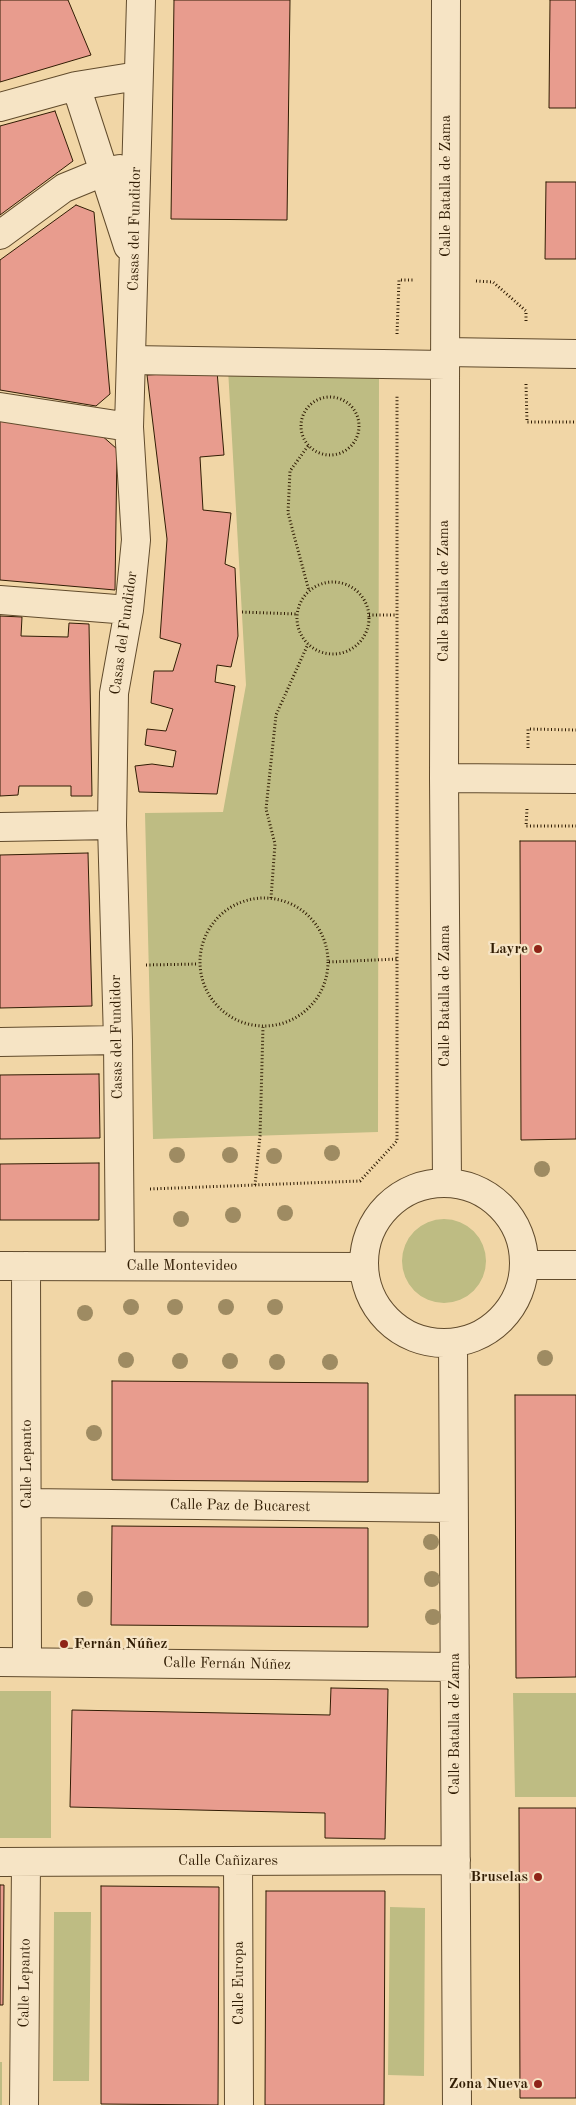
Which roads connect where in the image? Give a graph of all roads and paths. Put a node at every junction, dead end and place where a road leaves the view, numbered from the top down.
1 (141, 0) edge
2 (446, 0) edge
3 (138, 76) junction
4 (76, 86) junction
5 (0, 107) edge
6 (136, 167) junction
7 (104, 172) junction
8 (0, 235) edge
9 (134, 267) junction
10 (576, 354) edge
11 (445, 359) junction
12 (131, 360) junction
13 (396, 364) junction
14 (0, 407) edge
15 (129, 427) junction
16 (308, 446) junction
17 (309, 591) junction
18 (0, 600) edge
19 (129, 610) junction
20 (242, 612) dead end
21 (297, 614) junction
22 (369, 615) junction
23 (397, 615) junction
24 (308, 644) junction
25 (444, 778) junction
26 (576, 779) edge
27 (112, 824) junction
28 (0, 827) edge
29 (271, 898) junction
30 (397, 959) junction
31 (329, 962) junction
32 (198, 964) junction
33 (148, 965) dead end
34 (263, 1027) junction
35 (118, 1040) junction
36 (0, 1042) edge
37 (447, 1183) junction
38 (255, 1185) junction
39 (120, 1190) junction
40 (525, 1265) junction
41 (576, 1265) edge
42 (13, 1266) edge
43 (120, 1266) junction
44 (363, 1266) junction
45 (453, 1343) junction
46 (27, 1503) junction
47 (452, 1508) junction
48 (0, 1662) edge
49 (27, 1662) junction
50 (455, 1667) junction
51 (456, 1860) junction
52 (238, 1861) junction
53 (13, 1862) edge
54 (24, 2105) edge
55 (239, 2105) edge
56 (457, 2105) edge

1 - 3 street, Casas del Fundidor
2 - 11 street, Calle Batalla de Zama
3 - 4 street
3 - 6 street, Casas del Fundidor
4 - 5 street
4 - 7 street
6 - 7 street
6 - 9 street, Casas del Fundidor
7 - 8 street
7 - 9 street
9 - 12 street, Casas del Fundidor
10 - 11 street
11 - 13 street
11 - 25 street, Calle Batalla de Zama
12 - 13 street
12 - 15 street, Casas del Fundidor
13 - 23 path
14 - 15 street
15 - 19 street, Casas del Fundidor
16 - 16 path
16 - 17 path
17 - 21 path
17 - 22 path
18 - 19 street
19 - 27 street, Casas del Fundidor
20 - 21 path
21 - 24 path
22 - 23 path
22 - 24 path
23 - 30 path
24 - 29 path
25 - 26 street
25 - 37 street, Calle Batalla de Zama
27 - 28 street
27 - 35 street, Casas del Fundidor
29 - 31 path
29 - 32 path
30 - 31 path
30 - 38 path
31 - 34 path
32 - 33 path
32 - 34 path
34 - 38 path
35 - 36 street
35 - 39 street, Casas del Fundidor
37 - 40 street
37 - 44 street
38 - 39 path
39 - 43 street, Casas del Fundidor
40 - 41 street
40 - 45 street
42 - 43 street, Calle Montevideo
42 - 46 street, Calle Lepanto
43 - 44 street, Calle Montevideo
44 - 45 street
45 - 47 street, Calle Batalla de Zama
46 - 47 street, Calle Paz de Bucarest
46 - 49 street, Calle Lepanto
47 - 50 street, Calle Batalla de Zama
48 - 49 street, Calle Fernán Núñez
49 - 50 street, Calle Fernán Núñez
50 - 51 street, Calle Batalla de Zama
51 - 52 street, Calle Cañizares
51 - 56 street, Calle Batalla de Zama
52 - 53 street, Calle Cañizares
52 - 55 street, Calle Europa
53 - 54 street, Calle Lepanto

